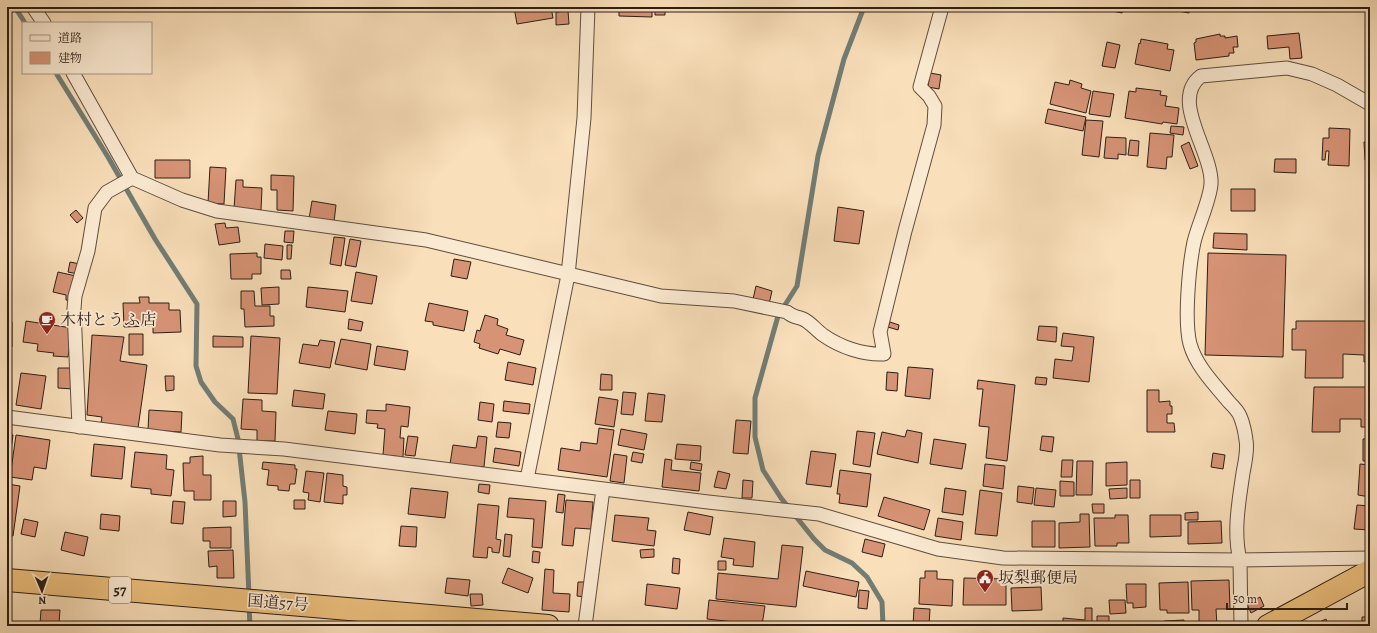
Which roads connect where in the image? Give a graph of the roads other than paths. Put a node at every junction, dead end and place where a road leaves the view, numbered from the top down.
1 (33, 7) edge
2 (588, 7) edge
3 (942, 7) edge
4 (43, 22) edge
5 (74, 74) edge
6 (1370, 104) edge
7 (130, 179) junction
8 (568, 275) junction
9 (7, 417) edge
10 (79, 427) junction
11 (527, 479) junction
12 (603, 489) junction
13 (1370, 558) edge
14 (1240, 560) junction
15 (1370, 571) edge
16 (7, 580) edge
17 (548, 626) edge
18 (585, 626) edge
19 (1241, 626) edge
20 (1268, 626) edge

1 - 4 street
2 - 8 street
3 - 8 street
5 - 7 street
6 - 14 street
7 - 8 street
7 - 10 street
8 - 11 street
9 - 10 street
10 - 11 street
11 - 12 street
12 - 14 street
12 - 18 street
13 - 14 street
14 - 19 street
15 - 20 highway
16 - 17 highway, 国道57号 / 57

